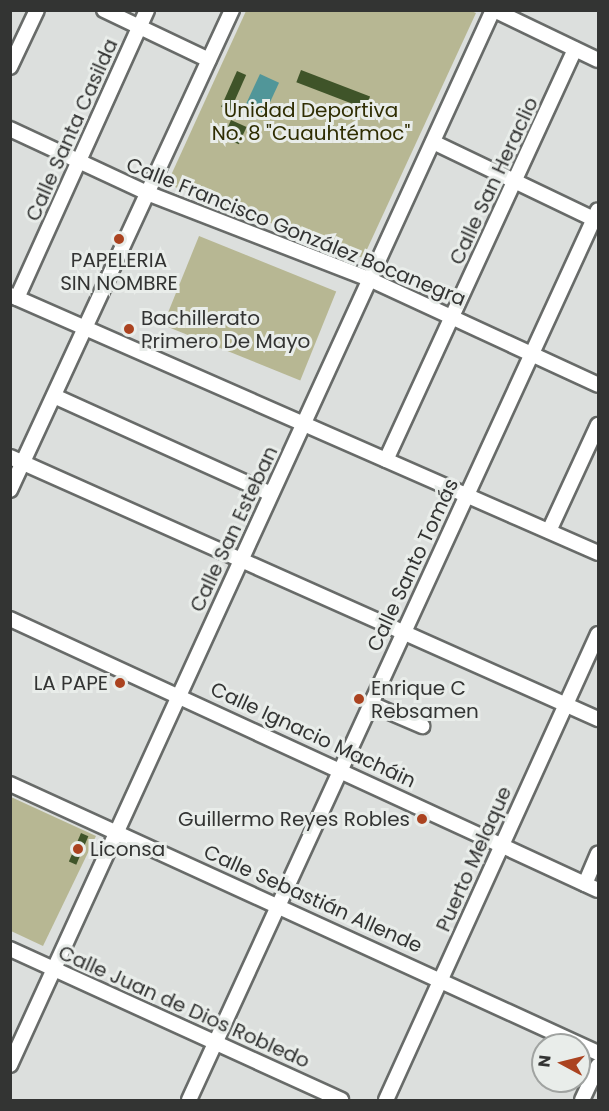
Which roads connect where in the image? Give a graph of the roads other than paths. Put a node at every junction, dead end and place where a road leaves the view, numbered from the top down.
1 (37, 10) edge
2 (104, 10) edge
3 (147, 10) edge
4 (232, 10) edge
5 (494, 10) edge
6 (139, 27) junction
7 (575, 49) junction
8 (209, 60) junction
9 (598, 60) edge
10 (10, 67) edge
11 (10, 129) edge
12 (433, 142) junction
13 (78, 162) junction
14 (516, 182) junction
15 (147, 194) junction
16 (597, 217) edge
17 (369, 279) junction
18 (14, 297) edge
19 (452, 317) junction
20 (85, 329) junction
21 (532, 354) junction
22 (598, 385) edge
23 (54, 396) junction
24 (303, 424) junction
25 (598, 425) edge
26 (17, 460) edge
27 (386, 460) junction
28 (10, 490) edge
29 (271, 494) junction
30 (467, 495) junction
31 (549, 531) junction
32 (598, 553) edge
33 (241, 560) junction
34 (10, 619) edge
35 (404, 633) junction
36 (598, 634) edge
37 (179, 694) junction
38 (566, 703) junction
39 (371, 704) junction
40 (598, 718) edge
41 (422, 726) dead end
42 (341, 768) junction
43 (10, 784) edge
44 (116, 834) junction
45 (501, 845) junction
46 (598, 854) edge
47 (585, 884) junction
48 (598, 890) edge
49 (279, 903) junction
50 (10, 949) edge
51 (53, 970) junction
52 (442, 978) junction
53 (215, 1042) junction
54 (598, 1053) edge
55 (10, 1065) edge
56 (598, 1065) edge
57 (189, 1101) edge
58 (341, 1101) edge
59 (386, 1101) edge
60 (582, 1101) edge

1 - 10 street
2 - 6 street
3 - 6 street, Calle Santa Casilda
4 - 8 street
5 - 7 street
5 - 12 street, Calle San Esteban
6 - 8 street
6 - 13 street, Calle Santa Casilda
7 - 9 street
7 - 14 street, Calle San Heraclio
8 - 15 street
11 - 13 street, Calle Francisco González Bocanegra
12 - 14 street
12 - 17 street, Calle San Esteban
13 - 15 street, Calle Francisco González Bocanegra
13 - 18 street, Calle Santa Casilda
14 - 16 street
14 - 19 street, Calle San Heraclio
15 - 17 street, Calle Francisco González Bocanegra
15 - 20 street
16 - 21 street, Calle Santo Tomás
17 - 19 street, Calle Francisco González Bocanegra
17 - 24 street, Calle San Esteban
18 - 20 street
19 - 21 street, Calle Francisco González Bocanegra
19 - 27 street, Calle San Heraclio
20 - 23 street
20 - 24 street
21 - 22 street, Calle Francisco González Bocanegra
21 - 30 street, Calle Santo Tomás
23 - 26 street
23 - 29 street
24 - 27 street
24 - 29 street, Calle San Esteban
25 - 31 street
26 - 28 street
26 - 33 street
27 - 30 street
29 - 33 street, Calle San Esteban
30 - 31 street
30 - 35 street, Calle Santo Tomás
31 - 32 street
33 - 35 street
33 - 37 street, Calle San Esteban
34 - 37 street, Calle Ignacio Macháin
35 - 38 street
35 - 39 street, Calle Santo Tomás
36 - 38 street, Puerto Melaque
37 - 42 street, Calle Ignacio Macháin
37 - 44 street, Calle San Esteban
38 - 40 street
38 - 45 street, Puerto Melaque
39 - 41 street
39 - 42 street, Calle Santo Tomás
42 - 45 street, Calle Ignacio Macháin
42 - 49 street, Calle Santo Tomás
43 - 44 street, Calle Sebastián Allende
44 - 49 street, Calle Sebastián Allende
44 - 51 street, Calle San Esteban
45 - 47 street, Calle Ignacio Macháin
45 - 52 street, Puerto Melaque
46 - 47 street
47 - 48 street, Calle Ignacio Macháin
49 - 52 street, Calle Sebastián Allende
49 - 53 street, Calle Santo Tomás
50 - 51 street, Calle Juan de Dios Robledo
51 - 53 street, Calle Juan de Dios Robledo
51 - 55 street, Calle San Esteban
52 - 54 street, Calle Sebastián Allende
52 - 59 street, Puerto Melaque
53 - 57 street, Calle Santo Tomás
53 - 58 street, Calle Juan de Dios Robledo
56 - 60 street

